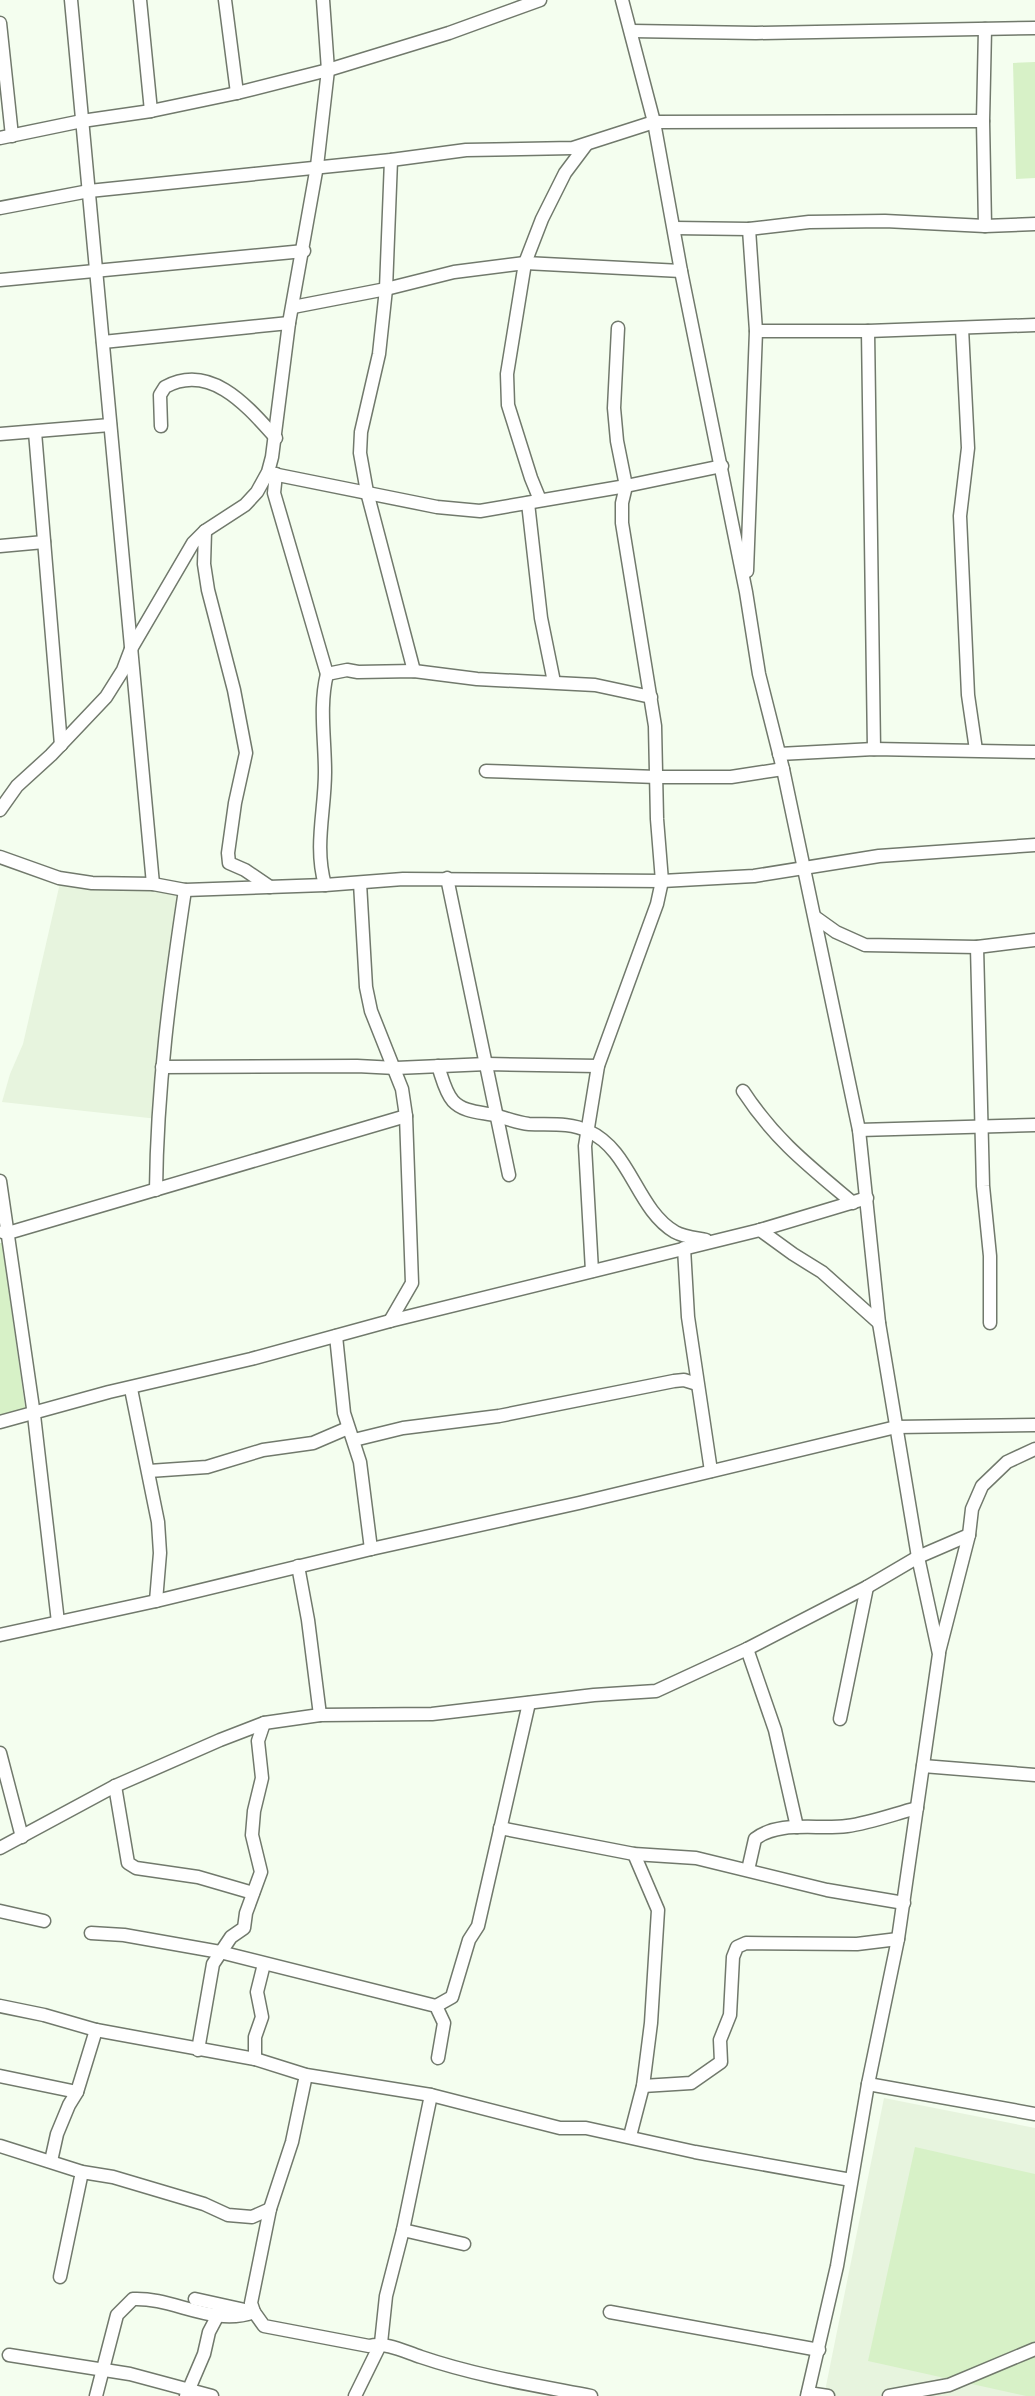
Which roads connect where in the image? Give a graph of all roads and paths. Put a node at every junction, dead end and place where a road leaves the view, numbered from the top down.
1 (71, 0) edge
2 (140, 0) edge
3 (225, 0) edge
4 (323, 0) edge
5 (540, 0) edge
6 (622, 0) edge
7 (0, 23) edge
8 (1035, 28) edge
9 (985, 29) junction
10 (632, 32) junction
11 (328, 70) junction
12 (237, 93) junction
13 (151, 111) junction
14 (82, 121) junction
15 (983, 121) junction
16 (654, 122) junction
17 (6, 137) edge
18 (586, 145) junction
19 (391, 160) junction
20 (317, 166) junction
21 (89, 191) junction
22 (0, 208) edge
23 (1035, 225) edge
24 (985, 226) junction
25 (674, 229) junction
26 (749, 229) junction
27 (303, 251) junction
28 (525, 263) junction
29 (96, 271) junction
30 (681, 271) junction
31 (0, 280) edge
32 (386, 289) junction
33 (293, 307) junction
34 (289, 323) junction
35 (1035, 325) edge
36 (618, 328) dead end
37 (962, 328) junction
38 (756, 331) junction
39 (868, 331) junction
40 (103, 342) junction
41 (110, 425) junction
42 (161, 426) dead end
43 (35, 432) junction
44 (0, 435) edge
45 (275, 438) junction
46 (722, 466) junction
47 (272, 473) junction
48 (626, 486) junction
49 (367, 492) junction
50 (534, 501) junction
51 (205, 531) junction
52 (44, 542) junction
53 (0, 546) edge
54 (746, 593) junction
55 (131, 649) junction
56 (414, 671) junction
57 (327, 674) junction
58 (554, 682) junction
59 (651, 697) junction
60 (61, 745) junction
61 (874, 750) junction
62 (976, 750) junction
63 (1035, 752) edge
64 (779, 754) junction
65 (783, 769) junction
66 (486, 771) dead end
67 (657, 777) junction
68 (0, 810) edge
69 (1035, 845) edge
70 (0, 858) edge
71 (805, 869) junction
72 (447, 878) junction
73 (662, 881) junction
74 (360, 883) junction
75 (153, 884) junction
76 (325, 885) junction
77 (270, 887) junction
78 (185, 890) junction
79 (815, 917) junction
80 (1035, 940) edge
81 (976, 947) junction
82 (487, 1064) junction
83 (438, 1066) junction
84 (598, 1066) junction
85 (162, 1067) junction
86 (396, 1068) junction
87 (743, 1091) dead end
88 (406, 1116) junction
89 (499, 1116) junction
90 (981, 1125) junction
91 (1035, 1125) edge
92 (586, 1130) junction
93 (859, 1130) junction
94 (509, 1175) dead end
95 (0, 1181) edge
96 (156, 1189) junction
97 (867, 1198) junction
98 (853, 1203) junction
99 (760, 1230) junction
100 (4, 1232) edge
101 (712, 1242) junction
102 (684, 1248) junction
103 (593, 1271) junction
104 (390, 1321) junction
105 (879, 1322) junction
106 (990, 1323) dead end
107 (336, 1336) junction
108 (697, 1384) junction
109 (131, 1389) junction
110 (34, 1415) junction
111 (0, 1422) edge
112 (1035, 1425) edge
113 (896, 1427) junction
114 (351, 1434) junction
115 (1035, 1449) edge
116 (149, 1471) junction
117 (710, 1471) junction
118 (969, 1535) junction
119 (371, 1549) junction
120 (918, 1558) junction
121 (298, 1566) junction
122 (867, 1587) junction
123 (156, 1601) junction
124 (58, 1622) junction
125 (0, 1635) edge
126 (747, 1649) junction
127 (939, 1654) junction
128 (529, 1703) junction
129 (320, 1715) junction
130 (840, 1719) dead end
131 (264, 1723) junction
132 (0, 1753) edge
133 (923, 1766) junction
134 (1035, 1775) edge
135 (115, 1787) junction
136 (917, 1808) junction
137 (797, 1827) junction
138 (500, 1828) junction
139 (22, 1836) junction
140 (0, 1848) edge
141 (634, 1854) junction
142 (748, 1870) junction
143 (253, 1893) junction
144 (904, 1903) junction
145 (0, 1911) edge
146 (44, 1921) dead end
147 (91, 1933) dead end
148 (898, 1939) junction
149 (220, 1952) junction
150 (264, 1964) junction
151 (0, 2006) edge
152 (436, 2006) junction
153 (96, 2030) junction
154 (198, 2050) junction
155 (438, 2058) dead end
156 (255, 2059) junction
157 (306, 2075) junction
158 (0, 2076) edge
159 (868, 2084) junction
160 (643, 2086) junction
161 (77, 2092) junction
162 (431, 2095) junction
163 (1035, 2114) edge
164 (630, 2136) junction
165 (0, 2146) edge
166 (51, 2161) junction
167 (82, 2172) junction
168 (851, 2180) junction
169 (270, 2209) junction
170 (403, 2230) junction
171 (464, 2244) dead end
172 (60, 2277) dead end
173 (195, 2299) dead end
174 (254, 2312) junction
175 (610, 2312) dead end
176 (218, 2315) junction
177 (381, 2343) junction
178 (1035, 2349) edge
179 (819, 2350) junction
180 (9, 2355) dead end
181 (104, 2370) junction
182 (187, 2393) edge
183 (808, 2394) edge
184 (96, 2396) edge
185 (212, 2396) edge
186 (355, 2396) edge
187 (591, 2396) edge
188 (828, 2396) edge
189 (889, 2396) edge

1 - 14 street
2 - 13 street
3 - 12 street
4 - 11 street
5 - 11 street
6 - 10 street
7 - 17 street
8 - 9 street
9 - 10 street
9 - 15 street
10 - 16 street
11 - 12 street
11 - 20 street
12 - 13 street
13 - 14 street
14 - 17 street
14 - 21 street
15 - 16 street
15 - 24 street
16 - 18 street
16 - 25 street
18 - 19 street
18 - 28 street
19 - 20 street
19 - 32 street
20 - 21 street
20 - 27 street
21 - 22 street
21 - 29 street
23 - 24 street
24 - 26 street
25 - 26 street
25 - 30 street
26 - 38 street
27 - 29 street
27 - 33 street
28 - 30 street
28 - 32 street
28 - 50 street
29 - 31 street
29 - 40 street
30 - 46 street
32 - 33 street
32 - 49 street
33 - 34 street
34 - 40 street
34 - 45 street
35 - 37 street
36 - 48 street
37 - 39 street
37 - 62 street
38 - 39 street
38 - 54 street
39 - 61 street
40 - 41 street
41 - 43 street
41 - 55 street
42 - 45 street
43 - 44 street
43 - 52 street
45 - 47 street
46 - 48 street
46 - 54 street
47 - 49 street
47 - 51 street
47 - 57 street
48 - 50 street
48 - 59 street
49 - 50 street
49 - 56 street
50 - 58 street
51 - 55 street
51 - 77 street
52 - 53 street
52 - 60 street
54 - 64 street
55 - 60 street
55 - 75 street
56 - 57 street
56 - 58 street
57 - 76 street
58 - 59 street
59 - 67 street
60 - 68 street
61 - 62 street
61 - 64 street
62 - 63 street
64 - 65 street
65 - 67 street
65 - 71 street
66 - 67 street
67 - 73 street
69 - 71 street
70 - 75 street
71 - 73 street
71 - 79 street
72 - 73 street
72 - 74 street
72 - 82 street
73 - 84 street
74 - 76 street
74 - 86 street
75 - 78 street
76 - 77 street
77 - 78 street
78 - 85 street
79 - 81 street
79 - 93 street
80 - 81 street
81 - 90 street
82 - 83 street
82 - 84 street
82 - 89 street
83 - 86 street
83 - 89 street
84 - 92 street
85 - 86 street
85 - 96 street
86 - 88 street
87 - 98 street
88 - 96 street
88 - 104 street
89 - 92 street
89 - 94 street
90 - 91 street
90 - 93 street
90 - 106 street
92 - 101 street
92 - 103 street
93 - 97 street
95 - 100 street
96 - 100 street
97 - 98 street
97 - 105 street
98 - 99 street
99 - 101 street
99 - 105 street
100 - 110 street
101 - 102 street
102 - 103 street
102 - 108 street
103 - 104 street
104 - 107 street
105 - 113 street
107 - 109 street
107 - 114 street
108 - 114 street
108 - 117 street
109 - 110 street
109 - 116 street
110 - 111 street
110 - 124 street
112 - 113 street
113 - 117 street
113 - 120 street
114 - 116 street
114 - 119 street
115 - 118 street
116 - 123 street
117 - 119 street
118 - 120 street
118 - 127 street
119 - 121 street
120 - 122 street
120 - 127 street
121 - 123 street
121 - 129 street
122 - 126 street
122 - 130 street
123 - 124 street
124 - 125 street
126 - 128 street
126 - 137 street
127 - 133 street
128 - 129 street
128 - 138 street
129 - 131 street
131 - 135 street
131 - 143 street
132 - 139 street
133 - 134 street
133 - 136 street
135 - 139 street
135 - 143 street
136 - 137 street
136 - 144 street
137 - 142 street
138 - 141 street
138 - 152 street
139 - 140 street
141 - 142 street
141 - 160 street
142 - 144 street
143 - 149 street
144 - 148 street
145 - 146 street
147 - 149 street
148 - 159 street
148 - 160 street
149 - 150 street
149 - 154 street
150 - 152 street
150 - 156 street
151 - 153 street
152 - 155 street
153 - 154 street
153 - 161 street
154 - 156 street
156 - 157 street
157 - 162 street
157 - 169 street
158 - 161 street
159 - 163 street
159 - 168 street
160 - 164 street
161 - 166 street
162 - 164 street
162 - 170 street
164 - 168 street
165 - 166 street
166 - 167 street
167 - 169 street
167 - 172 street
168 - 179 street
169 - 174 street
170 - 171 street
170 - 177 street
173 - 174 street
174 - 176 street
174 - 177 street
175 - 179 street
176 - 181 street
176 - 182 street
177 - 186 street
177 - 187 street
178 - 189 street
179 - 183 street
180 - 181 street
181 - 182 street
181 - 184 street
182 - 185 street
183 - 188 street

